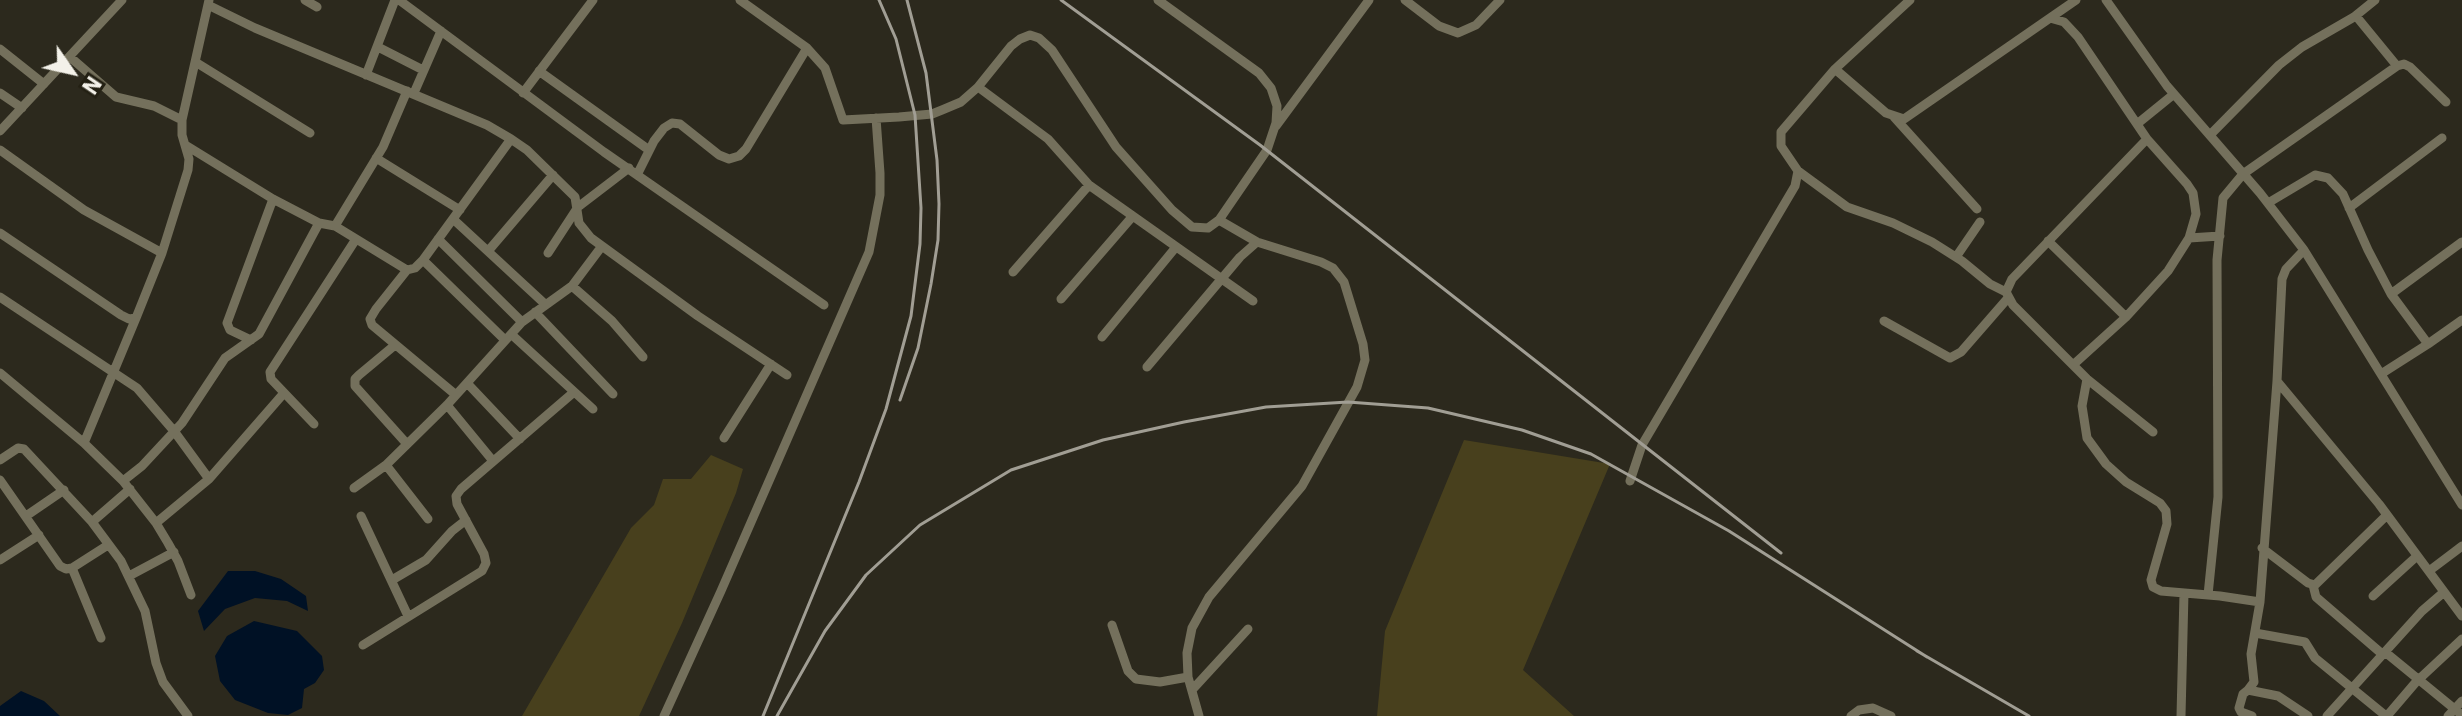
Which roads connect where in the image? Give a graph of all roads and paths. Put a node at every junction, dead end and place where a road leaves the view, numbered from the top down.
1 (121, 0) edge
2 (305, 0) edge
3 (400, 0) edge
4 (593, 0) edge
5 (740, 0) edge
6 (1158, 0) edge
7 (1369, 0) edge
8 (1405, 0) edge
9 (1500, 0) edge
10 (1910, 0) edge
11 (2076, 0) edge
12 (2106, 0) edge
13 (2375, 0) edge
14 (209, 2) edge
15 (317, 7) dead end
16 (2356, 16) junction
17 (2050, 18) junction
18 (441, 31) junction
19 (378, 47) junction
20 (807, 48) junction
21 (0, 49) edge
22 (70, 57) junction
23 (197, 63) junction
24 (2397, 66) junction
25 (1835, 69) junction
26 (423, 70) junction
27 (539, 71) junction
28 (366, 75) junction
29 (44, 84) junction
30 (978, 87) junction
31 (411, 92) junction
32 (0, 93) edge
33 (523, 93) junction
34 (2174, 94) junction
35 (2446, 102) dead end
36 (22, 108) junction
37 (1894, 117) junction
38 (876, 118) junction
39 (182, 120) junction
40 (2137, 124) junction
41 (1275, 126) junction
42 (0, 131) edge
43 (310, 133) dead end
44 (2210, 135) junction
45 (2442, 138) dead end
46 (511, 139) junction
47 (2147, 139) junction
48 (187, 146) junction
49 (0, 150) edge
50 (649, 150) junction
51 (376, 158) junction
52 (634, 170) junction
53 (1798, 171) junction
54 (2243, 174) junction
55 (553, 175) junction
56 (1089, 185) junction
57 (273, 199) junction
58 (2268, 203) junction
59 (578, 207) junction
60 (2349, 208) junction
61 (1977, 209) dead end
62 (460, 210) junction
63 (1132, 217) junction
64 (453, 219) junction
65 (1219, 220) junction
66 (1980, 222) dead end
67 (319, 223) junction
68 (335, 226) junction
69 (0, 233) edge
70 (2220, 236) junction
71 (2189, 238) junction
72 (356, 239) junction
73 (438, 239) junction
74 (2048, 241) junction
75 (1257, 242) junction
76 (2462, 242) edge
77 (602, 246) junction
78 (1176, 247) junction
79 (489, 250) junction
80 (2304, 250) junction
81 (162, 253) junction
82 (548, 253) dead end
83 (1956, 257) junction
84 (423, 260) junction
85 (407, 270) junction
86 (1013, 272) dead end
87 (1223, 280) junction
88 (572, 286) junction
89 (2391, 294) junction
90 (2007, 295) junction
91 (0, 297) edge
92 (1061, 299) dead end
93 (1253, 301) dead end
94 (546, 305) junction
95 (824, 305) dead end
96 (535, 312) junction
97 (2126, 317) junction
98 (136, 318) junction
99 (2462, 320) edge
100 (1884, 321) dead end
101 (522, 322) junction
102 (508, 337) junction
103 (1102, 337) dead end
104 (251, 340) junction
105 (2428, 344) junction
106 (395, 345) junction
107 (643, 357) dead end
108 (771, 364) junction
109 (2073, 365) junction
110 (1147, 367) dead end
111 (114, 372) junction
112 (0, 373) edge
113 (2381, 374) junction
114 (787, 375) dead end
115 (2087, 379) junction
116 (2277, 381) junction
117 (467, 383) junction
118 (574, 392) junction
119 (284, 393) junction
120 (613, 394) dead end
121 (456, 395) junction
122 (447, 405) junction
123 (593, 409) dead end
124 (314, 424) dead end
125 (174, 431) junction
126 (2153, 432) dead end
127 (724, 438) dead end
128 (520, 439) junction
129 (84, 443) junction
130 (407, 444) junction
131 (0, 460) edge
132 (493, 461) junction
133 (386, 465) junction
134 (209, 479) junction
135 (0, 480) edge
136 (1630, 481) dead end
137 (127, 485) junction
138 (354, 488) dead end
139 (64, 490) junction
140 (2462, 505) edge
141 (2387, 515) junction
142 (26, 516) junction
143 (361, 516) dead end
144 (428, 519) dead end
145 (466, 520) junction
146 (92, 522) junction
147 (156, 523) junction
148 (39, 535) junction
149 (108, 545) junction
150 (2462, 546) edge
151 (2262, 548) junction
152 (174, 552) junction
153 (2417, 556) junction
154 (0, 560) edge
155 (72, 568) junction
156 (2429, 571) junction
157 (129, 576) junction
158 (392, 580) junction
159 (2313, 585) junction
160 (2444, 592) junction
161 (2184, 593) junction
162 (191, 595) dead end
163 (2208, 595) junction
164 (2373, 596) dead end
165 (2260, 602) junction
166 (408, 616) junction
167 (2462, 616) edge
168 (1112, 625) dead end
169 (1248, 629) dead end
170 (2255, 633) junction
171 (101, 638) dead end
172 (2462, 639) edge
173 (363, 645) dead end
174 (2385, 652) junction
175 (1188, 677) junction
176 (2419, 680) junction
177 (2352, 688) junction
178 (1192, 690) junction
179 (2248, 690) junction
180 (2457, 710) edge
181 (188, 716) edge
182 (664, 716) edge
183 (1199, 716) edge
184 (1851, 716) edge
185 (1891, 716) edge
186 (2181, 716) edge
187 (2252, 716) edge
188 (2308, 716) edge
189 (2327, 716) edge
190 (2386, 716) edge

1 - 22 street
2 - 15 street
3 - 18 street
3 - 19 street
4 - 27 street
5 - 20 street
6 - 41 street
7 - 41 street
8 - 9 street
10 - 25 street
11 - 17 street
12 - 34 street
13 - 16 street
14 - 23 street
14 - 28 street
16 - 24 street
16 - 44 street
17 - 37 street
17 - 40 street
18 - 26 street
18 - 33 street
19 - 26 street
19 - 28 street
20 - 38 street
20 - 50 street
21 - 29 street
22 - 29 street
22 - 39 street
23 - 39 street
23 - 43 street
24 - 35 street
24 - 54 street
25 - 37 street
25 - 53 street
26 - 31 street
27 - 33 street
27 - 50 street
28 - 31 street
29 - 36 street
30 - 38 street
30 - 56 street
30 - 65 street
31 - 46 street
31 - 51 street
32 - 36 street
33 - 52 street
34 - 40 street
34 - 44 street
36 - 42 street
37 - 61 street
38 - 182 street
39 - 48 street
40 - 47 street
41 - 65 street
44 - 54 street
45 - 60 street
46 - 55 street
46 - 62 street
47 - 71 street
47 - 74 street
48 - 57 street
48 - 81 street
49 - 81 street
50 - 52 street
51 - 62 street
51 - 68 street
52 - 59 street
52 - 95 street
53 - 83 street
53 - 136 street
54 - 58 street
54 - 70 street
55 - 59 street
55 - 79 street
56 - 63 street
56 - 86 street
57 - 67 street
57 - 104 street
58 - 60 street
58 - 80 street
59 - 77 street
59 - 82 street
60 - 89 street
62 - 64 street
63 - 78 street
63 - 92 street
64 - 73 street
64 - 79 street
65 - 75 street
66 - 83 street
67 - 68 street
67 - 104 street
68 - 72 street
69 - 98 street
70 - 71 street
70 - 163 street
71 - 97 street
72 - 85 street
72 - 119 street
73 - 84 street
73 - 101 street
74 - 90 street
74 - 97 street
75 - 87 street
75 - 175 street
76 - 89 street
77 - 88 street
77 - 108 street
78 - 87 street
78 - 103 street
79 - 94 street
80 - 113 street
80 - 116 street
81 - 98 street
83 - 90 street
84 - 85 street
84 - 102 street
85 - 106 street
87 - 93 street
87 - 110 street
88 - 94 street
88 - 107 street
89 - 105 street
90 - 100 street
90 - 109 street
91 - 111 street
94 - 96 street
96 - 101 street
96 - 120 street
97 - 109 street
98 - 111 street
99 - 105 street
101 - 102 street
102 - 117 street
102 - 118 street
104 - 125 street
105 - 113 street
106 - 121 street
106 - 130 street
108 - 114 street
108 - 127 street
109 - 115 street
111 - 125 street
111 - 129 street
112 - 129 street
113 - 140 street
115 - 126 street
115 - 161 street
116 - 141 street
116 - 151 street
117 - 121 street
117 - 128 street
118 - 123 street
118 - 128 street
119 - 124 street
119 - 134 street
121 - 122 street
122 - 130 street
122 - 132 street
125 - 134 street
125 - 137 street
128 - 132 street
129 - 137 street
130 - 133 street
131 - 139 street
132 - 145 street
133 - 138 street
133 - 144 street
134 - 147 street
135 - 142 street
137 - 146 street
137 - 147 street
139 - 142 street
139 - 146 street
141 - 153 street
141 - 159 street
142 - 148 street
143 - 158 street
145 - 158 street
145 - 166 street
146 - 149 street
147 - 152 street
148 - 154 street
148 - 155 street
149 - 155 street
149 - 157 street
150 - 156 street
151 - 159 street
151 - 165 street
152 - 157 street
152 - 162 street
153 - 156 street
153 - 164 street
155 - 171 street
156 - 160 street
157 - 181 street
158 - 166 street
159 - 174 street
160 - 167 street
160 - 174 street
161 - 163 street
161 - 186 street
163 - 165 street
165 - 170 street
166 - 173 street
168 - 175 street
169 - 178 street
170 - 177 street
170 - 179 street
172 - 176 street
174 - 176 street
174 - 177 street
175 - 178 street
176 - 180 street
176 - 190 street
177 - 189 street
177 - 190 street
178 - 183 street
179 - 187 street
179 - 188 street
184 - 185 street

